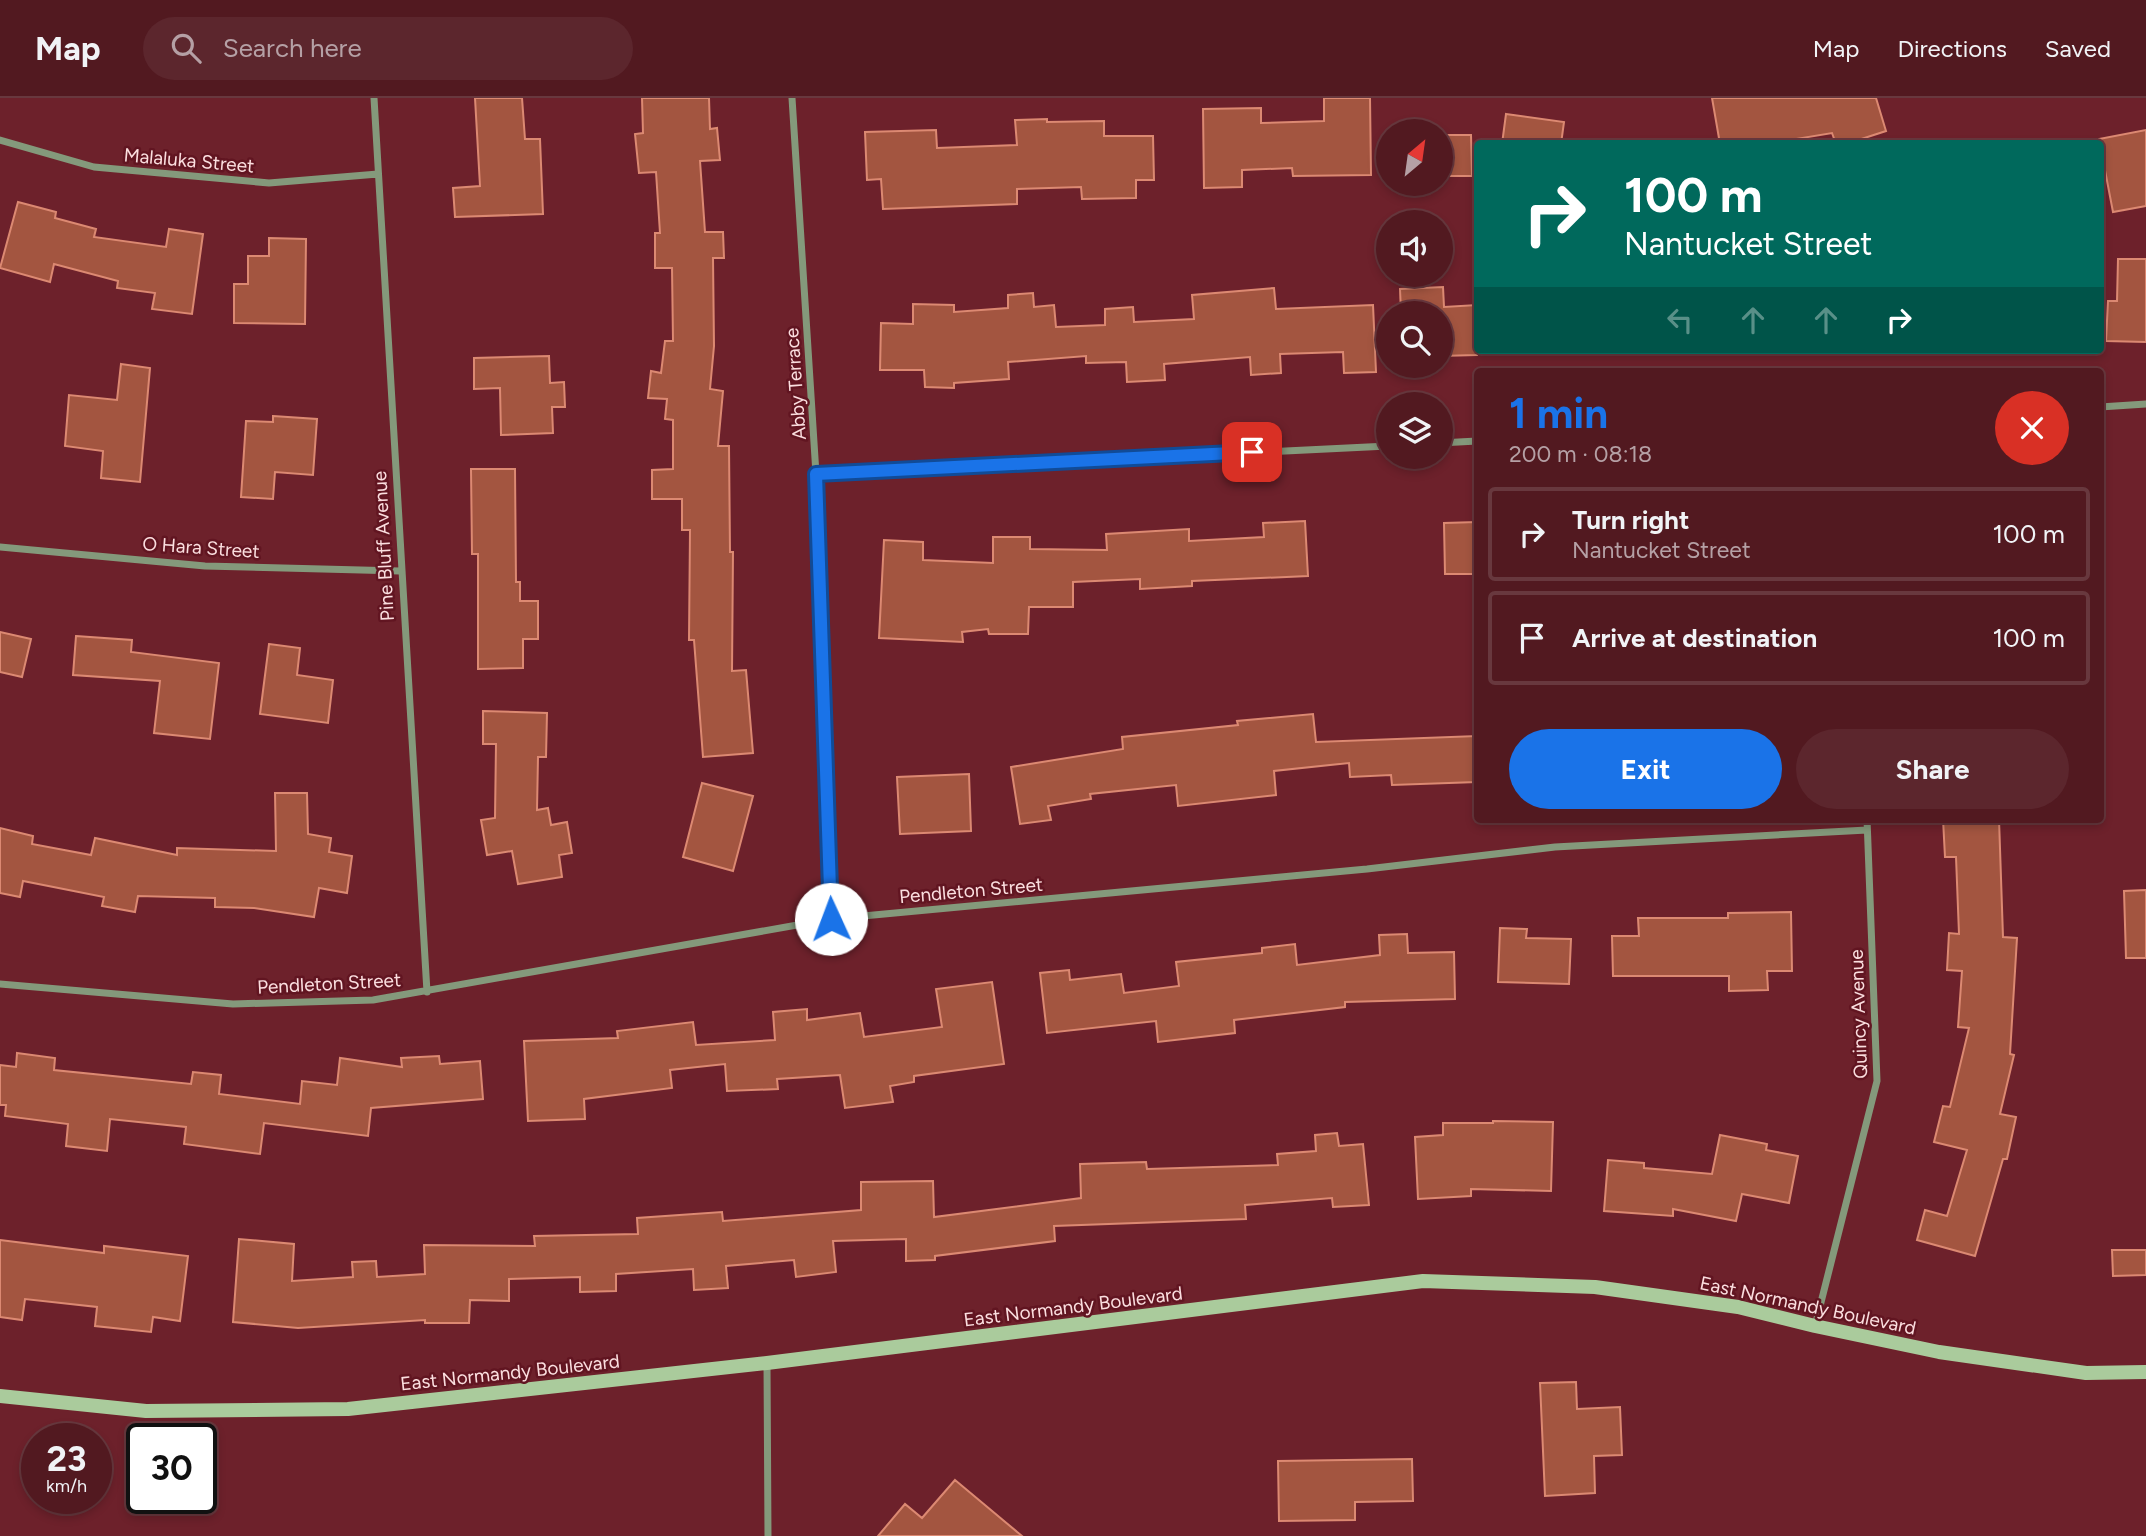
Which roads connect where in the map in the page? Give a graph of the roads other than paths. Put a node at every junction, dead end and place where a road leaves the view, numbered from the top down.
1 (373, 98) edge
2 (792, 98) edge
3 (0, 140) edge
4 (378, 174) junction
5 (2146, 404) edge
6 (2104, 407) edge
7 (1474, 441) edge
8 (1453, 442) edge
9 (1376, 447) edge
10 (816, 474) junction
11 (0, 547) edge
12 (400, 571) junction
13 (1867, 823) edge
14 (1867, 830) junction
15 (831, 919) junction
16 (0, 984) edge
17 (427, 992) junction
18 (1815, 1326) junction
19 (767, 1363) junction
20 (2146, 1372) edge
21 (0, 1396) edge
22 (768, 1536) edge

1 - 4 street, Pine Bluff Avenue
2 - 10 street, Abby Terrace
3 - 4 street, Malaluka Street
4 - 12 street, Pine Bluff Avenue
5 - 6 street
7 - 8 street
9 - 10 street
10 - 15 street, Abby Terrace
11 - 12 street, O Hara Street
12 - 17 street, Pine Bluff Avenue
13 - 14 street, Quincy Avenue
14 - 15 street, Pendleton Street
14 - 18 street, Quincy Avenue
15 - 17 street, Pendleton Street
16 - 17 street, Pendleton Street
18 - 19 street, East Normandy Boulevard
18 - 20 street, East Normandy Boulevard
19 - 21 street, East Normandy Boulevard
19 - 22 street

